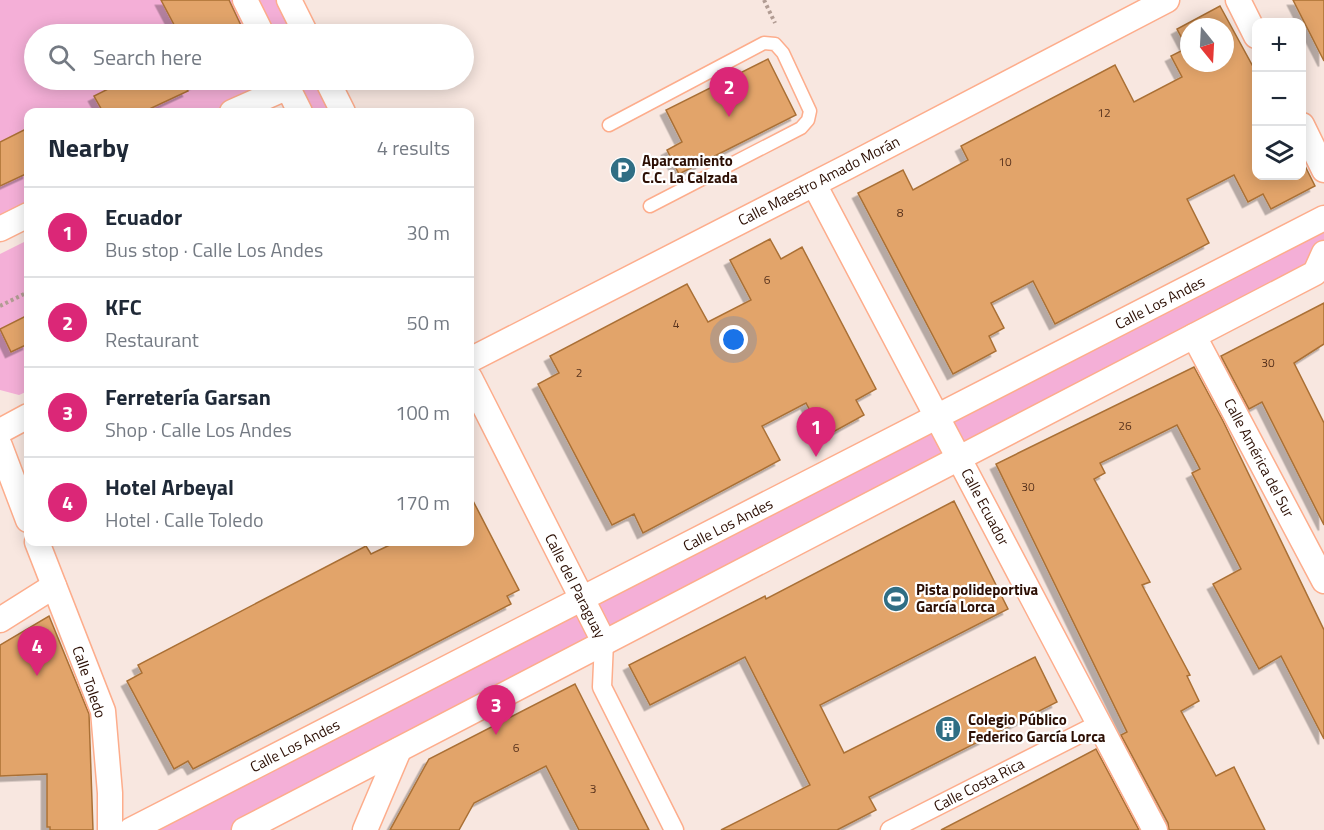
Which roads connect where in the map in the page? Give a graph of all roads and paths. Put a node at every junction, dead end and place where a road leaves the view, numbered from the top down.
1 (244, 0) edge
2 (289, 0) edge
3 (1167, 0) edge
4 (1238, 0) edge
5 (257, 24) edge
6 (301, 24) edge
7 (1252, 27) edge
8 (273, 90) edge
9 (289, 90) edge
10 (332, 90) edge
11 (239, 108) edge
12 (298, 108) edge
13 (341, 108) edge
14 (609, 125) dead end
15 (1302, 126) edge
16 (1324, 170) edge
17 (814, 184) junction
18 (650, 206) dead end
19 (24, 217) edge
20 (1324, 218) edge
21 (0, 229) edge
22 (1324, 253) edge
23 (24, 294) edge
24 (0, 306) edge
25 (1194, 336) junction
26 (474, 358) edge
27 (474, 386) edge
28 (24, 418) edge
29 (938, 418) junction
30 (0, 431) edge
31 (0, 446) edge
32 (959, 459) junction
33 (24, 509) edge
34 (39, 546) edge
35 (1324, 581) edge
36 (54, 586) junction
37 (582, 600) junction
38 (0, 620) edge
39 (604, 642) junction
40 (1099, 724) junction
41 (399, 750) junction
42 (110, 830) edge
43 (131, 830) edge
44 (244, 830) edge
45 (364, 830) edge
46 (674, 830) edge
47 (890, 830) edge
48 (1155, 830) edge

1 - 5 street
2 - 6 street
3 - 17 street, Calle Maestro Amado Morán
4 - 7 street
8 - 11 street
9 - 12 street
10 - 13 street
14 - 18 lane
15 - 16 street
17 - 26 street, Calle Maestro Amado Morán
17 - 29 street, Calle Ecuador
19 - 21 street
20 - 29 street, Calle Los Andes
22 - 25 street
23 - 24 path
25 - 32 street
25 - 35 street, Calle América del Sur
27 - 37 street, Calle del Paraguay
28 - 30 street
29 - 32 street, Calle Ecuador
29 - 37 street, Calle Los Andes
31 - 33 street
32 - 39 street
32 - 40 street, Calle Ecuador
34 - 36 street, Calle Toledo
36 - 38 street
36 - 42 street, Calle Toledo
37 - 39 street, Calle del Paraguay
37 - 43 street, Calle Los Andes
39 - 41 street
39 - 46 street, Calle del Paraguay
40 - 47 street, Calle Costa Rica
40 - 48 street, Calle Ecuador
41 - 44 street
41 - 45 street

